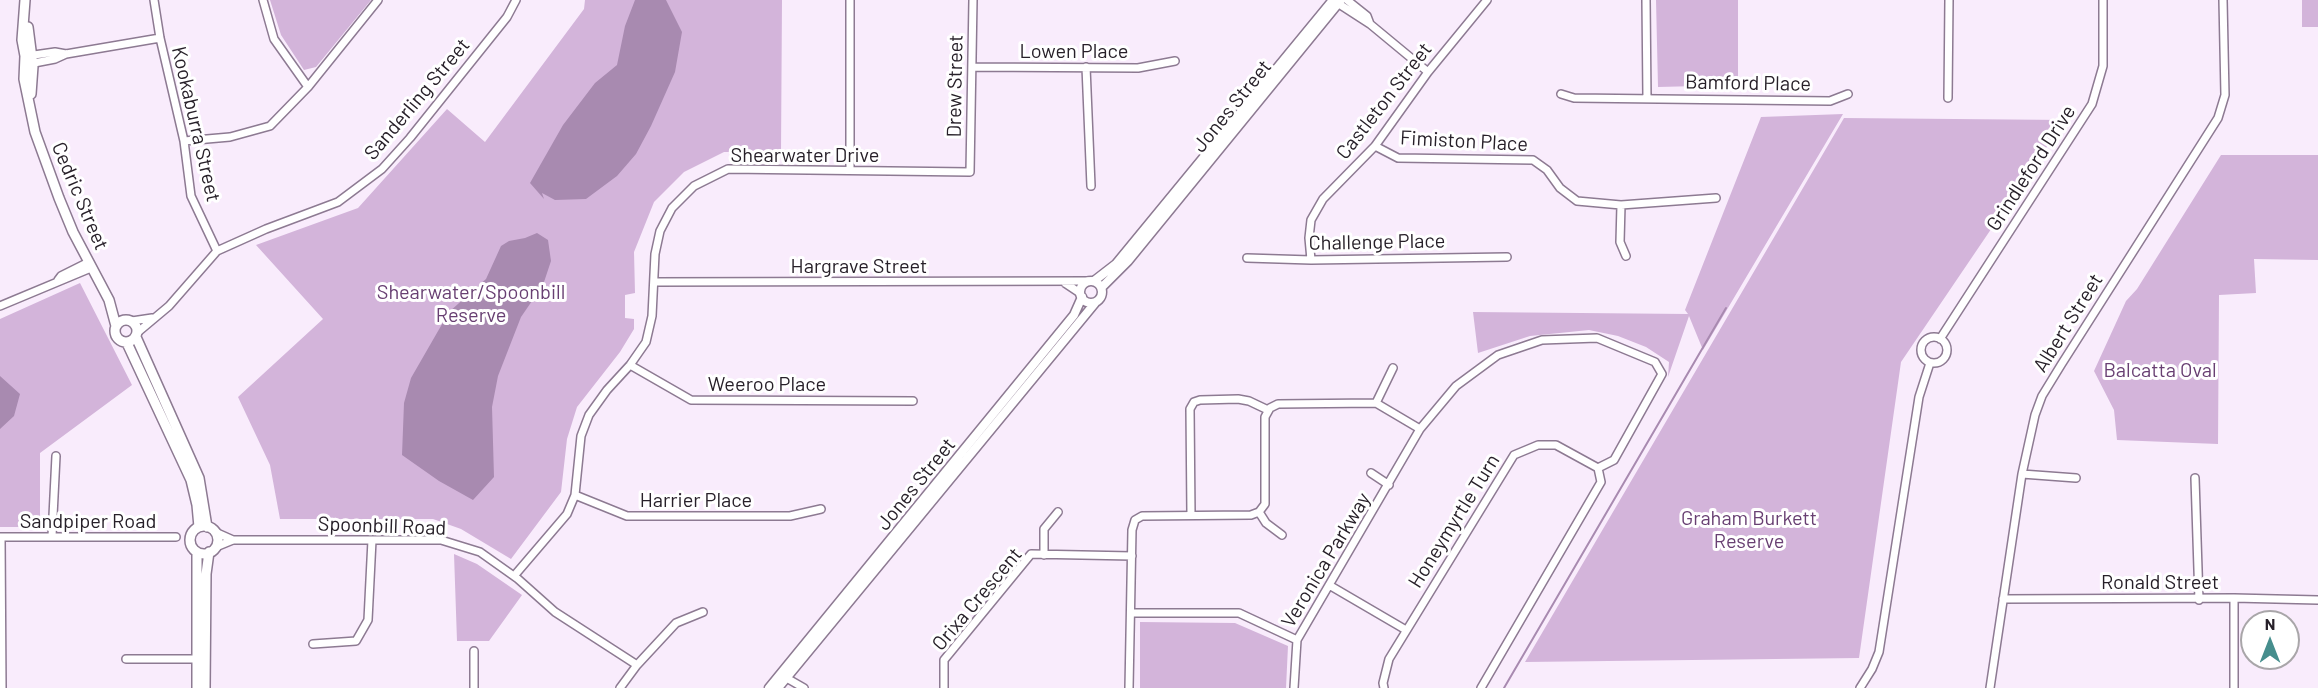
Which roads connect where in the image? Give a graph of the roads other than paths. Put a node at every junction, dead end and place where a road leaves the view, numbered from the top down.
1 (154, 0) edge
2 (263, 0) edge
3 (378, 0) edge
4 (516, 0) edge
5 (850, 0) edge
6 (974, 0) edge
7 (1487, 0) edge
8 (1646, 0) edge
9 (1948, 0) edge
10 (2103, 0) edge
11 (2223, 0) edge
12 (1339, 1) edge
13 (25, 5) edge
14 (160, 38) junction
15 (29, 60) junction
16 (1174, 61) dead end
17 (972, 67) junction
18 (1086, 68) junction
19 (1428, 72) junction
20 (308, 87) junction
21 (1561, 94) dead end
22 (1848, 94) dead end
23 (1647, 98) junction
24 (1948, 98) dead end
25 (184, 141) junction
26 (1375, 146) junction
27 (850, 170) junction
28 (970, 172) joint
29 (1091, 186) dead end
30 (1716, 198) dead end
31 (1621, 205) junction
32 (216, 251) junction
33 (1626, 256) dead end
34 (1507, 257) dead end
35 (1247, 258) dead end
36 (1311, 260) junction
37 (90, 265) junction
38 (1091, 281) junction
39 (654, 282) junction
40 (1065, 283) junction
41 (1102, 287) junction
42 (1081, 295) junction
43 (109, 300) junction
44 (1095, 303) junction
45 (0, 306) edge
46 (152, 318) junction
47 (130, 320) junction
48 (116, 326) junction
49 (137, 335) junction
50 (1940, 339) junction
51 (126, 343) junction
52 (1930, 363) junction
53 (630, 365) junction
54 (1393, 368) dead end
55 (913, 401) dead end
56 (1376, 403) junction
57 (1268, 411) junction
58 (1420, 429) junction
59 (56, 456) dead end
60 (1598, 468) junction
61 (1371, 473) dead end
62 (2022, 474) junction
63 (2076, 478) dead end
64 (2195, 478) dead end
65 (1389, 485) junction
66 (575, 495) junction
67 (820, 509) dead end
68 (1058, 512) dead end
69 (1259, 512) junction
70 (1191, 515) junction
71 (207, 529) junction
72 (1282, 535) dead end
73 (51, 536) junction
74 (1, 537) edge
75 (176, 537) dead end
76 (233, 540) junction
77 (372, 540) junction
78 (213, 550) junction
79 (197, 552) junction
80 (1044, 555) junction
81 (1132, 555) junction
82 (514, 576) junction
83 (1329, 585) junction
84 (2234, 598) junction
85 (2003, 599) junction
86 (2199, 600) junction
87 (2318, 600) edge
88 (703, 612) dead end
89 (1132, 614) junction
90 (1406, 630) junction
91 (1297, 640) junction
92 (313, 644) dead end
93 (474, 651) dead end
94 (126, 659) dead end
95 (201, 659) junction
96 (637, 664) junction
97 (784, 676) junction
98 (776, 687) edge
99 (2, 688) edge
100 (197, 688) edge
101 (205, 688) edge
102 (474, 688) edge
103 (620, 688) edge
104 (804, 688) edge
105 (944, 688) edge
106 (1129, 688) edge
107 (1294, 688) edge
108 (1384, 688) edge
109 (1481, 688) edge
110 (1860, 688) edge
111 (1990, 688) edge
112 (2234, 688) edge

1 - 14 street, Kookaburra Street
2 - 20 street
3 - 20 street
4 - 32 street, Sanderling Street
5 - 27 street
6 - 17 street, Drew Street
7 - 19 street, Castleton Street
8 - 23 street
9 - 24 street
10 - 50 street, Grindleford Drive
11 - 62 street, Albert Street
12 - 19 street
12 - 38 street, Jones Street
12 - 41 street, Jones Street
13 - 15 main road, Cedric Street
14 - 15 street
14 - 25 street, Kookaburra Street
15 - 37 main road, Cedric Street
16 - 18 street, Lowen Place
17 - 18 street, Lowen Place
17 - 28 street, Drew Street
18 - 29 street
19 - 26 street, Castleton Street
20 - 25 street
21 - 23 street, Bamford Place
22 - 23 street, Bamford Place
25 - 32 street, Kookaburra Street
26 - 31 street, Fimiston Place
26 - 36 street, Castleton Street
27 - 28 street, Shearwater Drive
27 - 39 street, Shearwater Drive
30 - 31 street, Fimiston Place
31 - 33 street
32 - 46 street, Sanderling Street
34 - 36 street, Challenge Place
35 - 36 street, Challenge Place
37 - 43 main road, Cedric Street
37 - 45 street
38 - 40 street, Hargrave Street
38 - 41 street
38 - 42 street, Jones Street
39 - 40 street, Hargrave Street
39 - 53 street, Shearwater Drive
40 - 42 street
41 - 44 street, Jones Street
42 - 44 street
42 - 97 street, Jones Street
43 - 47 main road, Cedric Street
43 - 48 main road, Cedric Street
44 - 97 street, Jones Street
46 - 47 street
46 - 49 street, Sanderling Street
47 - 48 main road
47 - 49 main road, Cedric Street
48 - 51 main road, Cedric Street
49 - 51 main road
49 - 71 main road, Cedric Street
50 - 52 street
50 - 52 street
51 - 71 main road, Cedric Street
52 - 110 street
53 - 55 street, Weeroo Place
53 - 66 street, Shearwater Drive
54 - 56 street
56 - 57 street
56 - 58 street
57 - 69 street
57 - 70 street
58 - 60 street, Veronica Parkway
58 - 65 street, Veronica Parkway
59 - 73 street
60 - 90 street, Honeymyrtle Turn
60 - 109 street
61 - 65 street, Veronica Parkway
62 - 63 street
62 - 85 street, Albert Street
64 - 86 street
65 - 83 street, Veronica Parkway
66 - 67 street, Harrier Place
66 - 82 street, Shearwater Drive
68 - 80 street
69 - 70 street
69 - 72 street
70 - 81 street
71 - 76 street, Spoonbill Road
71 - 78 main road, Cedric Street
71 - 79 main road, Cedric Street
73 - 74 street, Sandpiper Road
73 - 75 street, Sandpiper Road
74 - 99 street
76 - 77 street, Spoonbill Road
76 - 78 street, Spoonbill Road
77 - 82 street, Spoonbill Road
77 - 92 street
78 - 79 main road
78 - 95 main road, Cedric Street
79 - 95 main road, Cedric Street
80 - 81 street, Orixa Crescent
80 - 105 street, Orixa Crescent
81 - 89 street
82 - 96 street, Spoonbill Road
83 - 90 street
83 - 91 street, Veronica Parkway
84 - 86 street, Ronald Street
84 - 87 street, Ronald Street
84 - 112 street
85 - 86 street, Ronald Street
85 - 111 street, Albert Street
88 - 96 street
89 - 91 street
89 - 106 street
90 - 108 street, Honeymyrtle Turn
91 - 107 street, Veronica Parkway
93 - 102 street
94 - 95 street
95 - 100 main road, Cedric Street
95 - 101 main road, Cedric Street
96 - 103 street
97 - 98 street, Jones Street
97 - 104 street

